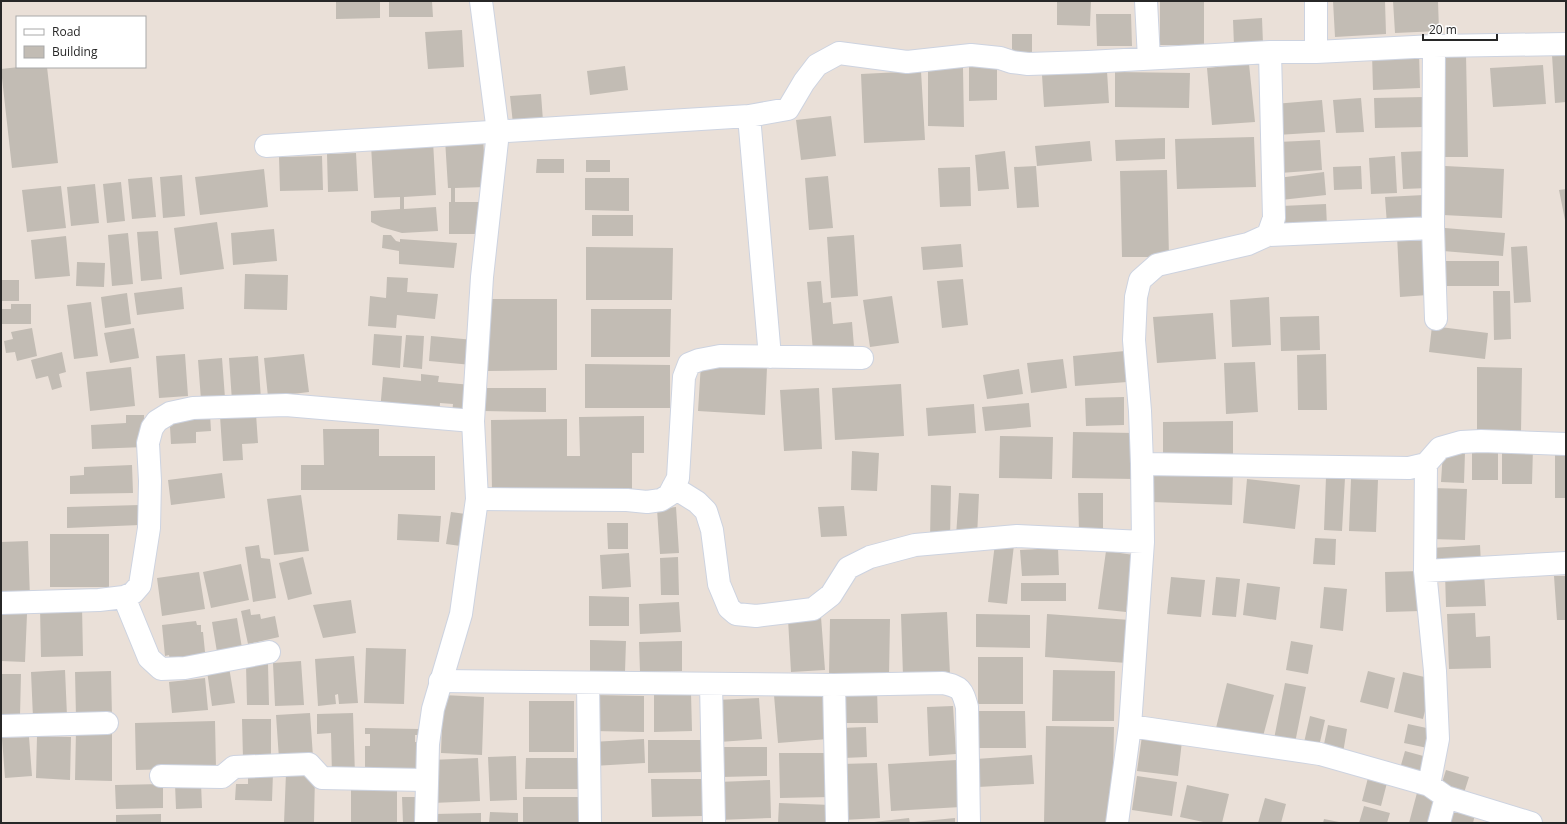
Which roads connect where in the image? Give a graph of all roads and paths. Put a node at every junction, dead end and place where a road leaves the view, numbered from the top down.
1 (481, 1) edge
2 (1146, 1) edge
3 (1316, 1) edge
4 (1566, 44) edge
5 (1434, 46) junction
6 (1270, 52) junction
7 (1316, 52) junction
8 (1149, 59) junction
9 (749, 116) junction
10 (498, 132) junction
11 (266, 146) dead end
12 (1433, 228) junction
13 (1268, 235) junction
14 (1436, 319) dead end
15 (770, 357) junction
16 (862, 358) dead end
17 (473, 421) junction
18 (1566, 444) edge
19 (1142, 464) junction
20 (1426, 464) junction
21 (674, 487) junction
22 (477, 499) junction
23 (1143, 542) junction
24 (1566, 563) edge
25 (1425, 571) junction
26 (124, 597) junction
27 (1, 603) edge
28 (269, 652) dead end
29 (440, 681) junction
30 (588, 683) junction
31 (711, 684) junction
32 (834, 685) junction
33 (107, 723) dead end
34 (1, 726) edge
35 (1130, 726) junction
36 (161, 776) dead end
37 (426, 780) junction
38 (1438, 791) junction
39 (426, 823) edge
40 (590, 823) edge
41 (714, 823) edge
42 (837, 823) edge
43 (969, 823) edge
44 (1117, 823) edge
45 (1439, 823) edge
46 (1531, 823) edge

1 - 10 street
2 - 8 street
3 - 7 street
4 - 5 street
5 - 7 street
5 - 12 street
6 - 7 street
6 - 8 street
6 - 13 street
8 - 9 street
9 - 10 street
9 - 15 street
10 - 11 street
10 - 17 street
12 - 13 street
12 - 14 street
13 - 19 street
15 - 16 street
15 - 21 street
17 - 22 street
17 - 26 street
18 - 20 street
19 - 20 street
19 - 23 street
20 - 25 street
21 - 22 street
21 - 23 street
22 - 29 street
23 - 35 street
24 - 25 street
25 - 38 street
26 - 27 street
26 - 28 street
29 - 30 street
29 - 37 street
30 - 31 street
30 - 40 street
31 - 32 street
31 - 41 street
32 - 42 street
32 - 43 street
33 - 34 street
35 - 38 street
35 - 44 street
36 - 37 street
37 - 39 street
38 - 45 street
38 - 46 street

